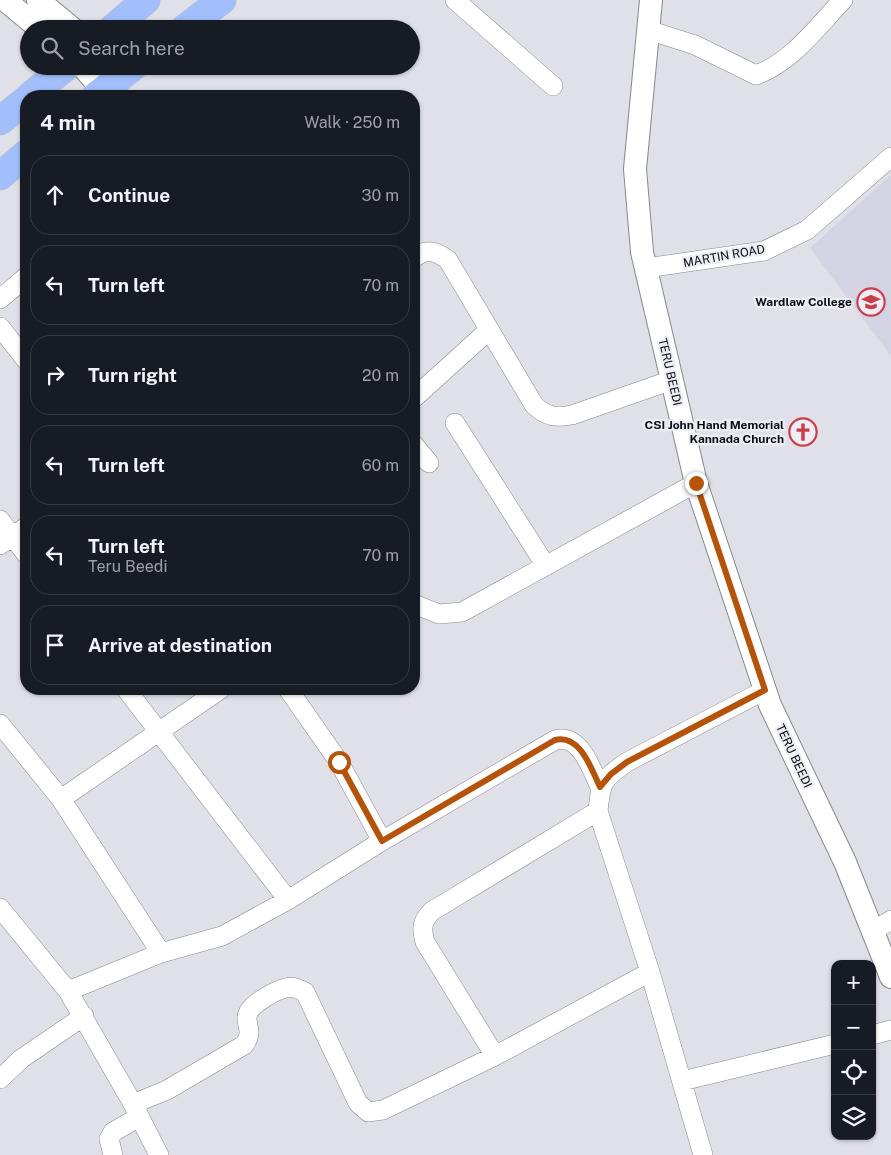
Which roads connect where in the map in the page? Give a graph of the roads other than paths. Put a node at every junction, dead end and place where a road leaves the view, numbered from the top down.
1 (5, 0) edge
2 (38, 0) edge
3 (146, 0) edge
4 (222, 0) edge
5 (455, 0) edge
6 (650, 0) edge
7 (843, 0) edge
8 (29, 20) edge
9 (62, 20) edge
10 (123, 20) edge
11 (196, 20) edge
12 (648, 30) junction
13 (56, 75) edge
14 (553, 86) dead end
15 (37, 90) edge
16 (20, 105) edge
17 (0, 121) edge
18 (891, 157) edge
19 (20, 159) edge
20 (0, 176) edge
21 (420, 254) edge
22 (646, 268) junction
23 (20, 282) edge
24 (0, 299) edge
25 (0, 327) edge
26 (489, 330) junction
27 (20, 352) edge
28 (672, 380) junction
29 (420, 393) edge
30 (456, 423) dead end
31 (420, 452) edge
32 (429, 463) dead end
33 (696, 483) junction
34 (0, 520) edge
35 (13, 536) edge
36 (546, 566) junction
37 (420, 606) edge
38 (765, 690) junction
39 (130, 695) edge
40 (213, 695) edge
41 (292, 695) edge
42 (0, 724) edge
43 (159, 734) junction
44 (600, 787) junction
45 (61, 799) junction
46 (598, 811) junction
47 (382, 841) junction
48 (288, 900) junction
49 (0, 908) edge
50 (882, 926) edge
51 (161, 953) junction
52 (650, 972) junction
53 (891, 977) edge
54 (68, 991) junction
55 (84, 1016) junction
56 (891, 1030) edge
57 (876, 1033) edge
58 (831, 1045) edge
59 (495, 1056) junction
60 (0, 1079) edge
61 (682, 1081) junction
62 (136, 1111) junction
63 (114, 1155) edge
64 (159, 1155) edge
65 (703, 1155) edge

1 - 8 street
2 - 9 street
3 - 10 highway
4 - 11 highway
5 - 14 street
6 - 12 street, TERU BEEDI
7 - 12 street
12 - 22 street, TERU BEEDI
13 - 15 highway
16 - 17 highway
18 - 22 street, MARTIN ROAD
19 - 20 highway
21 - 26 street
22 - 28 street, TERU BEEDI
23 - 24 street
25 - 27 street
26 - 28 street
26 - 29 street
28 - 33 street, TERU BEEDI
30 - 36 street
31 - 32 street
33 - 36 street
33 - 38 street, TERU BEEDI
34 - 35 street
36 - 37 street
38 - 44 street
38 - 50 street, TERU BEEDI
39 - 43 street
40 - 43 street
41 - 47 street
42 - 45 street
43 - 45 street
43 - 48 street
44 - 46 street
44 - 47 street
45 - 51 street
46 - 52 street
46 - 59 street
47 - 48 street
48 - 51 street
49 - 54 street
50 - 53 street, TERU BEEDI
51 - 54 street
52 - 59 street
52 - 61 street
54 - 55 street
55 - 60 street
55 - 62 street
56 - 57 street
58 - 61 street
59 - 62 street
61 - 65 street
62 - 63 street
62 - 64 street

